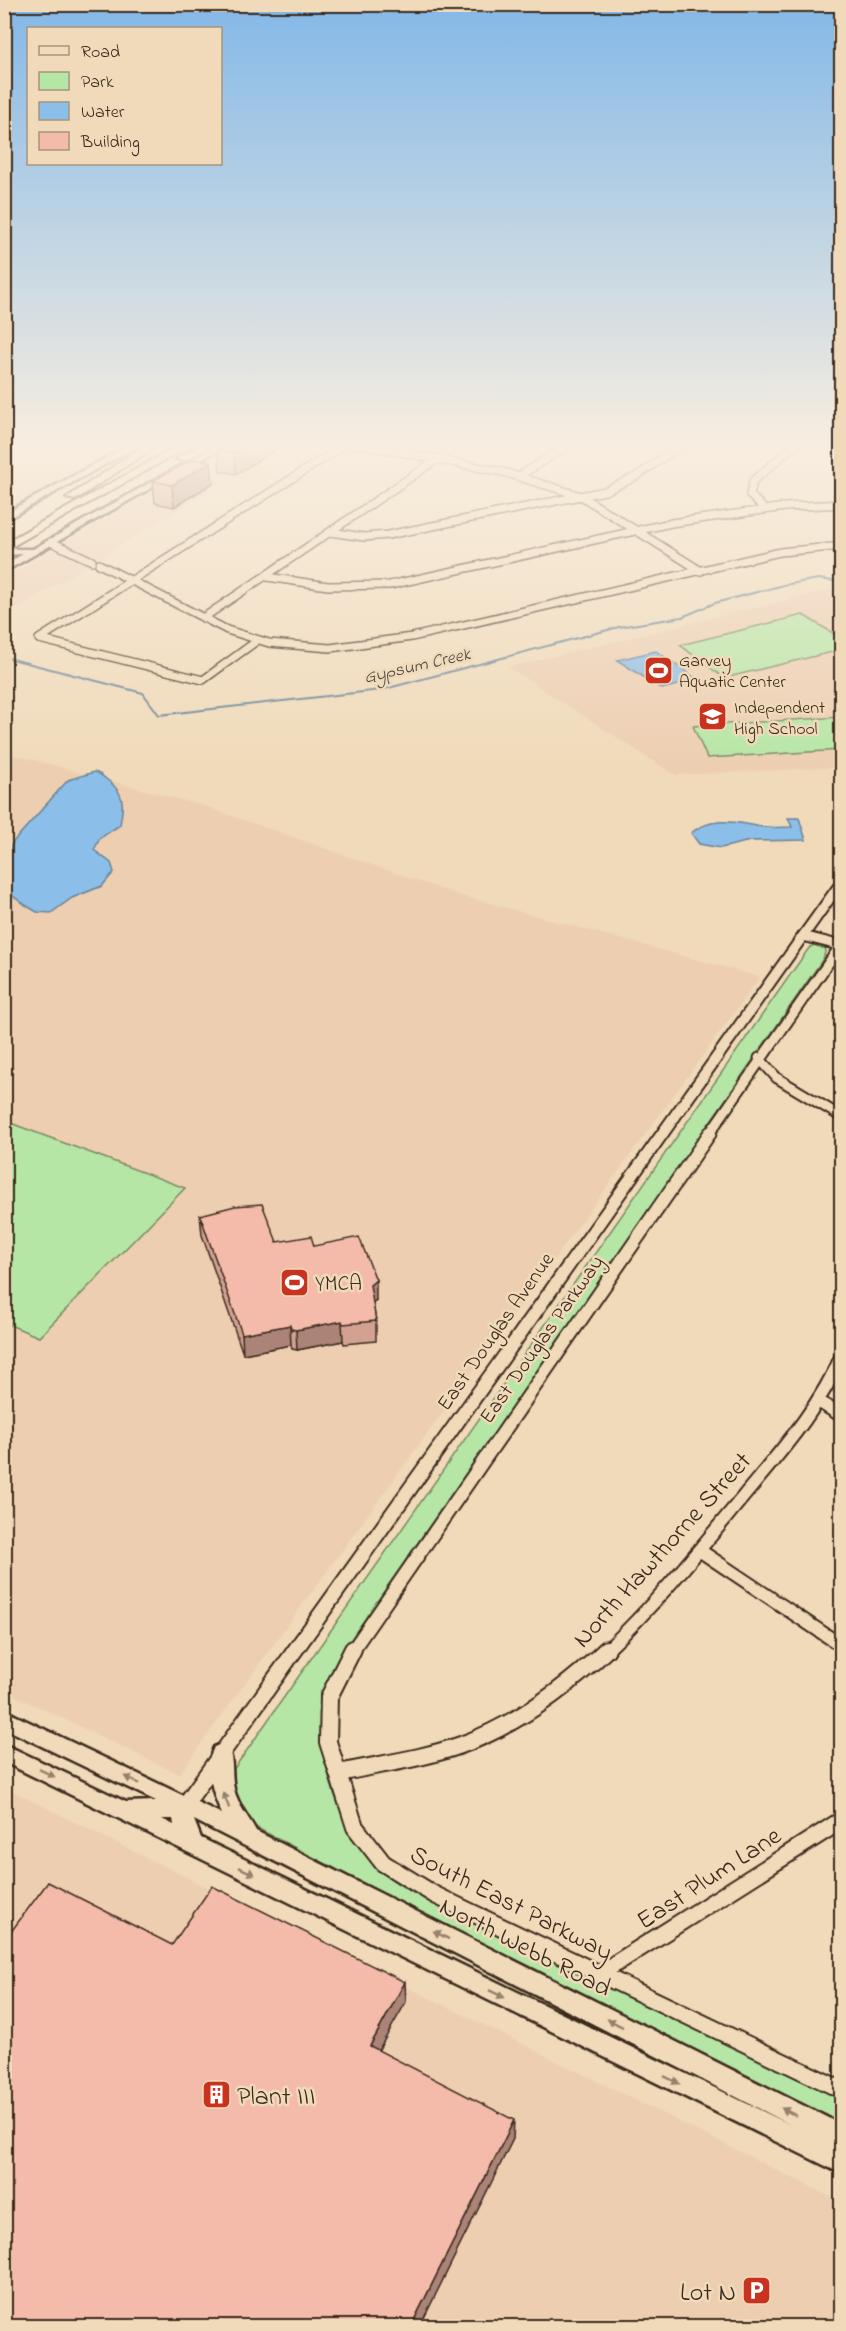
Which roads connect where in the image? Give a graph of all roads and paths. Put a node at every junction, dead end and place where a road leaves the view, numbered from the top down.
1 (34, 552) edge
2 (73, 552) edge
3 (176, 552) edge
4 (302, 552) edge
5 (543, 552) edge
6 (672, 552) edge
7 (782, 552) edge
8 (7, 566) edge
9 (701, 570) junction
10 (267, 577) junction
11 (130, 581) junction
12 (203, 618) junction
13 (258, 640) junction
14 (842, 881) edge
15 (803, 936) junction
16 (841, 946) edge
17 (759, 1058) junction
18 (842, 1117) edge
19 (842, 1355) edge
20 (818, 1401) junction
21 (842, 1416) edge
22 (699, 1550) junction
23 (842, 1646) edge
24 (4, 1718) edge
25 (4, 1752) edge
26 (221, 1753) junction
27 (339, 1773) junction
28 (184, 1805) junction
29 (123, 1810) junction
30 (842, 1820) edge
31 (251, 1839) junction
32 (194, 1845) junction
33 (599, 1974) junction
34 (842, 2090) edge
35 (842, 2138) edge
36 (842, 2162) edge

1 - 8 main road
2 - 11 street
3 - 11 street
4 - 10 street
5 - 10 street
6 - 9 street
7 - 9 street
9 - 13 street
10 - 12 street
11 - 12 street
11 - 13 street
12 - 13 street
14 - 15 street, East Douglas Avenue
15 - 16 street
15 - 26 street, East Douglas Avenue
16 - 17 street, East Douglas Parkway
17 - 18 street
17 - 27 street, East Douglas Parkway
19 - 20 street, North Hawthorne Street
20 - 21 street
20 - 22 street, North Hawthorne Street
22 - 23 street
22 - 27 street, North Hawthorne Street
28 -> 24 main road, North Webb Road
25 -> 29 main road
26 - 28 street, East Douglas Avenue
31 -> 26 main road
27 - 33 street, South East Parkway
28 - 29 main road
28 - 31 main road, North Webb Road
28 - 32 main road
29 - 32 main road
30 - 33 street, East Plum Lane
35 -> 31 main road, North Webb Road
32 -> 36 main road
33 - 34 street, South East Parkway

